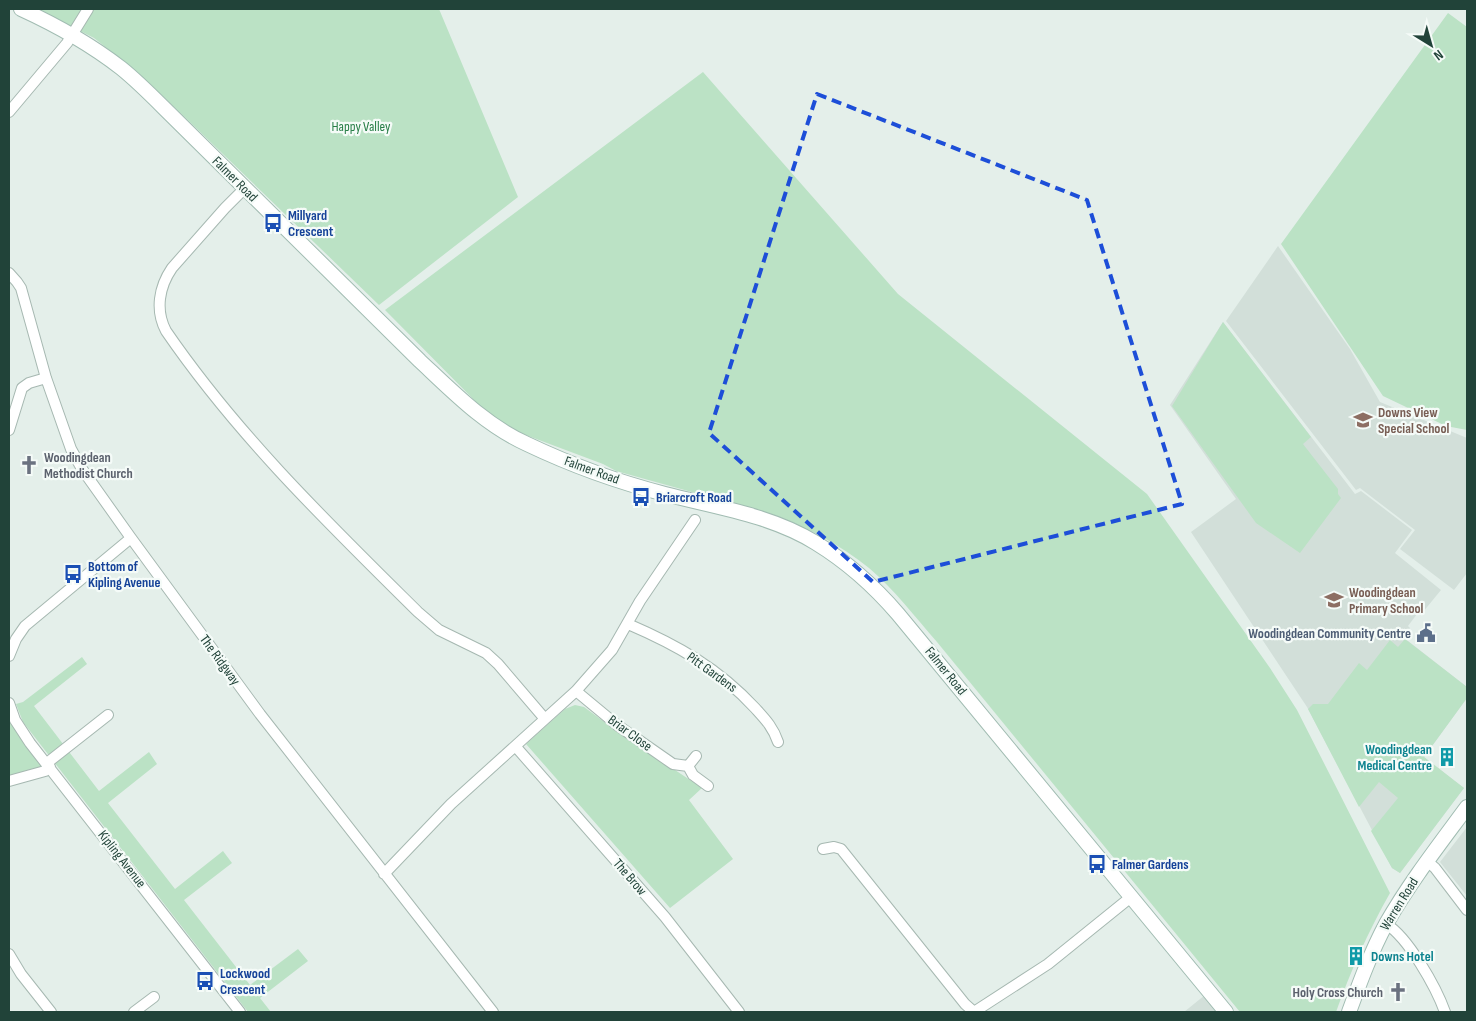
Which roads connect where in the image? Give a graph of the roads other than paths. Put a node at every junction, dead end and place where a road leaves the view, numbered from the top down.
1 (20, 9) edge
2 (88, 9) edge
3 (72, 36) junction
4 (9, 112) edge
5 (244, 188) junction
6 (9, 273) edge
7 (46, 378) junction
8 (9, 430) edge
9 (695, 520) dead end
10 (131, 538) junction
11 (628, 624) junction
12 (9, 656) edge
13 (576, 692) junction
14 (9, 707) edge
15 (108, 716) dead end
16 (545, 719) junction
17 (778, 742) dead end
18 (516, 747) junction
19 (696, 756) dead end
20 (48, 766) junction
21 (688, 766) junction
22 (9, 781) edge
23 (708, 786) dead end
24 (1467, 806) edge
25 (823, 849) dead end
26 (1427, 861) junction
27 (384, 874) junction
28 (1131, 897) junction
29 (1467, 910) edge
30 (1386, 924) junction
31 (9, 954) edge
32 (154, 997) dead end
33 (51, 1012) edge
34 (134, 1012) edge
35 (240, 1012) edge
36 (493, 1012) edge
37 (739, 1012) edge
38 (974, 1012) edge
39 (1226, 1012) edge
40 (1349, 1012) edge
41 (1444, 1012) edge

1 - 3 main road, Falmer Road
2 - 3 street
3 - 4 street
3 - 5 main road, Falmer Road
5 - 16 street
5 - 28 main road, Falmer Road
6 - 7 street, The Ridgway
7 - 8 street
7 - 10 street, The Ridgway
9 - 11 street
10 - 12 street
10 - 27 street, The Ridgway
11 - 13 street
11 - 17 street, Pitt Gardens
13 - 16 street
13 - 21 street, Briar Close
14 - 20 street, Kipling Avenue
15 - 20 street
16 - 18 street
18 - 27 street
18 - 37 street, The Brow
19 - 21 street
20 - 22 street
20 - 35 street, Kipling Avenue
21 - 23 street, Briar Close
24 - 26 main road, Warren Road
25 - 38 street
26 - 29 street
26 - 30 main road, Warren Road
27 - 36 street, The Ridgway
28 - 38 street
28 - 39 main road, Falmer Road
30 - 40 main road, Warren Road
30 - 41 street
31 - 33 street
32 - 34 street

